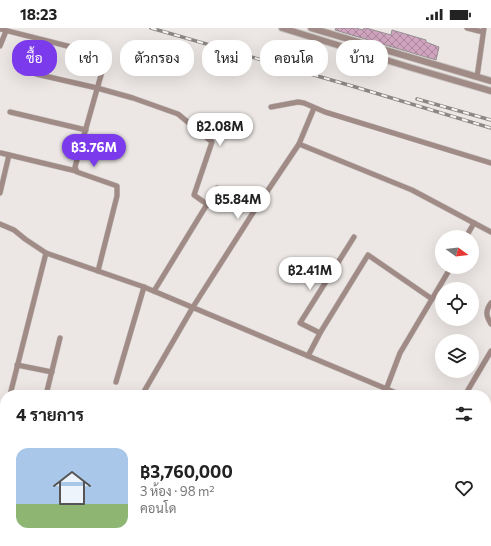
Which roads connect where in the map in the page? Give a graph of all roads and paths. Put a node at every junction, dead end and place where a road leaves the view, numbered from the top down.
1 (282, 28) edge
2 (311, 28) edge
3 (467, 28) edge
4 (3, 30) edge
5 (328, 30) edge
6 (484, 30) edge
7 (0, 46) edge
8 (412, 58) junction
9 (408, 67) junction
10 (45, 76) edge
11 (477, 77) junction
12 (491, 81) edge
13 (97, 88) junction
14 (491, 91) edge
15 (271, 107) dead end
16 (314, 108) junction
17 (10, 112) dead end
18 (86, 130) junction
19 (299, 144) junction
20 (1, 153) dead end
21 (9, 155) junction
22 (491, 163) edge
23 (76, 170) junction
24 (0, 193) edge
25 (208, 205) junction
26 (256, 208) junction
27 (474, 223) junction
28 (0, 224) edge
29 (470, 230) edge
30 (491, 232) edge
31 (354, 237) dead end
32 (46, 253) junction
33 (98, 271) junction
34 (447, 274) edge
35 (144, 286) junction
36 (154, 291) junction
37 (432, 299) junction
38 (491, 302) edge
39 (193, 307) junction
40 (491, 324) edge
41 (320, 332) junction
42 (60, 338) dead end
43 (491, 351) edge
44 (308, 356) junction
45 (17, 365) junction
46 (52, 372) junction
47 (116, 382) dead end
48 (386, 389) joint
49 (11, 390) edge
50 (47, 390) edge
51 (145, 390) edge
52 (468, 390) edge

1 - 9 street
2 - 5 street
3 - 6 street
4 - 7 street
4 - 13 street
5 - 8 street
6 - 11 street
8 - 9 street
8 - 11 street
9 - 14 street
10 - 13 street
11 - 12 street
13 - 18 street
13 - 25 street
15 - 16 street
16 - 19 street
16 - 22 street
17 - 18 street
18 - 23 street
19 - 26 street
19 - 27 street
20 - 21 street
21 - 23 street
21 - 24 street
23 - 33 street
25 - 26 street
25 - 36 street
26 - 39 street
27 - 29 street
27 - 30 street
28 - 32 street
31 - 41 street
32 - 33 street
32 - 45 street
33 - 35 street
34 - 37 street
35 - 36 street
35 - 47 street
36 - 39 street
37 - 41 street
37 - 48 street
38 - 40 street
39 - 44 street
39 - 51 street
41 - 44 street
42 - 46 street
43 - 52 street
44 - 48 street
45 - 46 street
45 - 49 street
46 - 50 street

